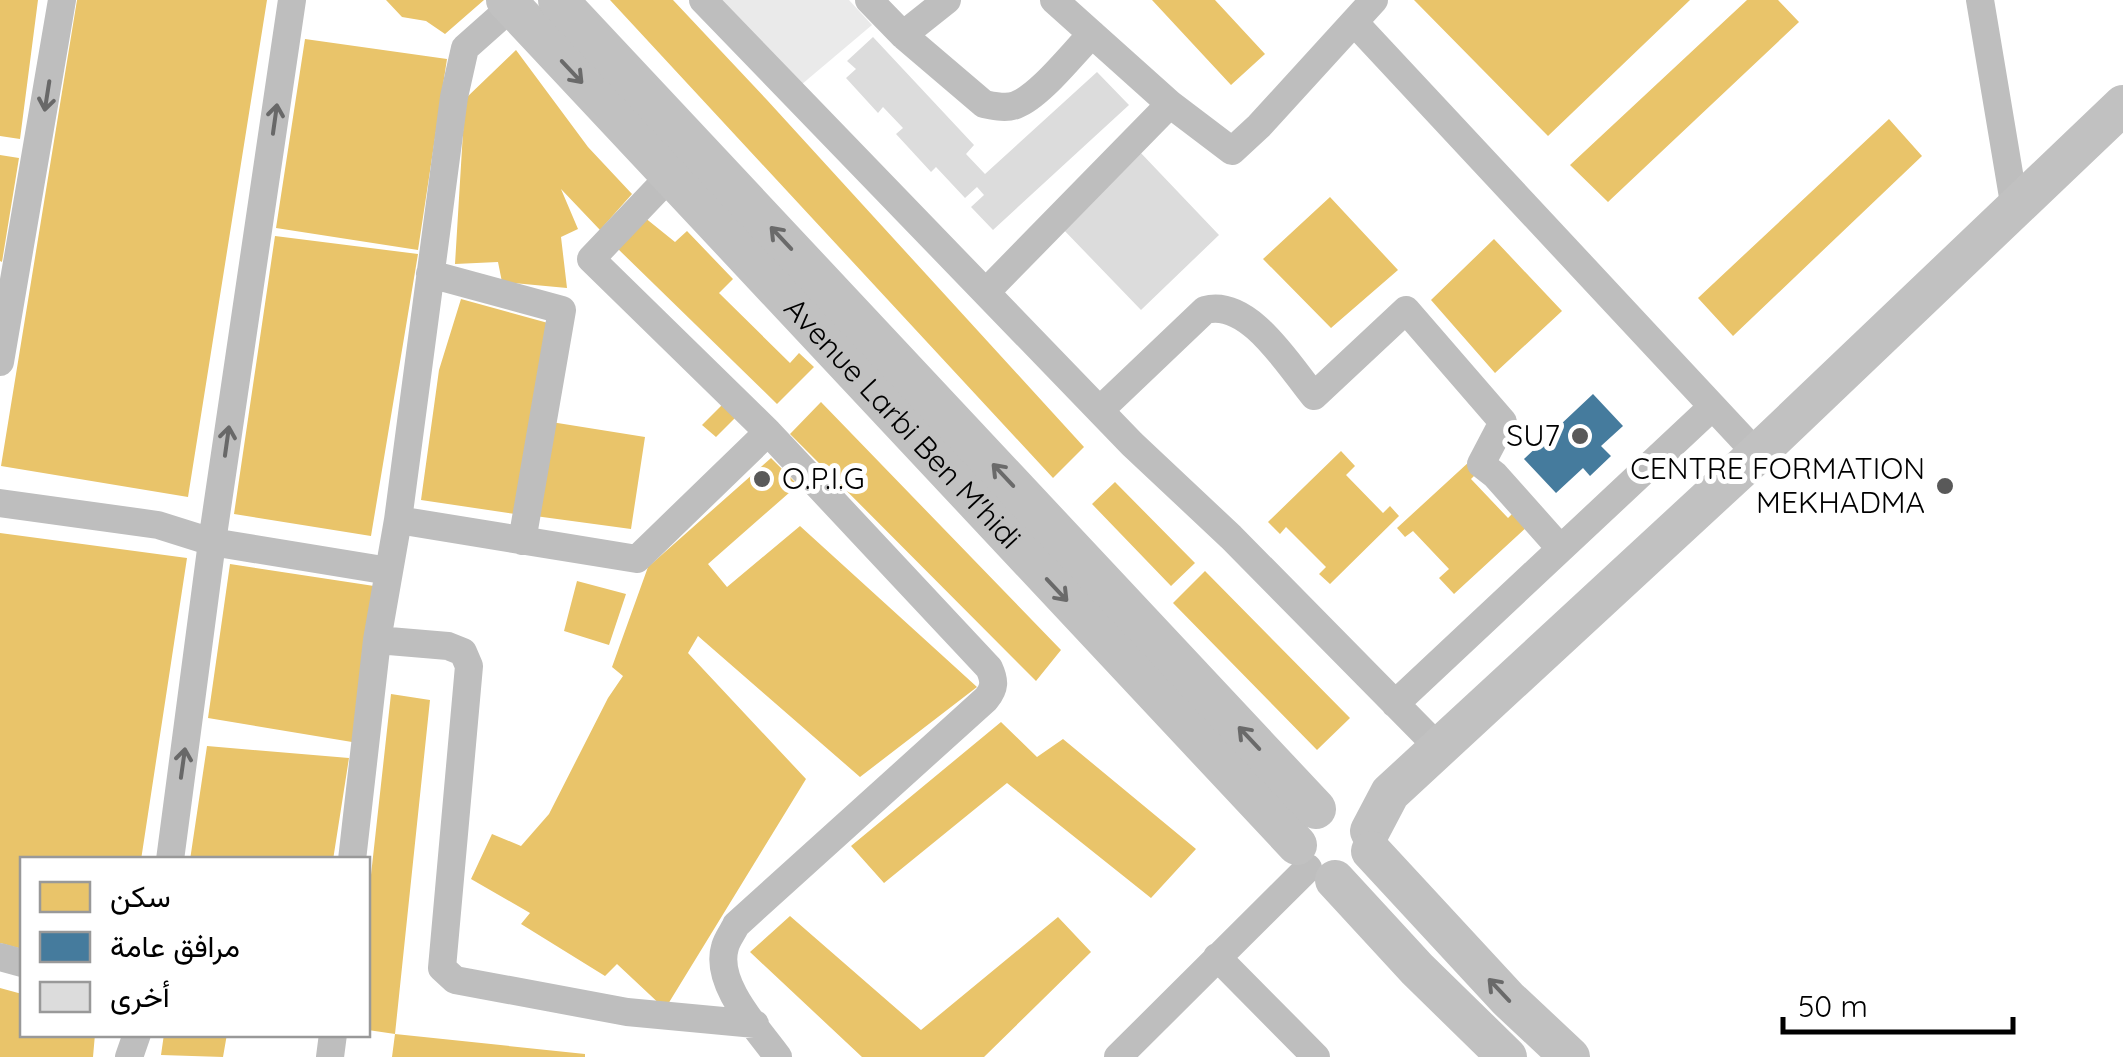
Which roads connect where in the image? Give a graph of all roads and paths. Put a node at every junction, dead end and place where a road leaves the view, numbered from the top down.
1 (62, 0) edge
2 (292, 0) edge
3 (558, 0) edge
4 (704, 0) edge
5 (869, 0) edge
6 (946, 0) edge
7 (1054, 0) edge
8 (1374, 0) edge
9 (1980, 0) edge
10 (512, 2) edge
11 (1354, 22) junction
12 (1092, 34) junction
13 (904, 35) junction
14 (1170, 104) junction
15 (2123, 105) edge
16 (669, 176) junction
17 (2015, 209) junction
18 (430, 274) junction
19 (986, 292) junction
20 (0, 362) edge
21 (1711, 408) junction
22 (1100, 410) junction
23 (768, 432) junction
24 (1757, 454) junction
25 (0, 504) edge
26 (398, 520) junction
27 (522, 541) junction
28 (212, 542) junction
29 (1560, 548) junction
30 (388, 571) junction
31 (377, 640) junction
32 (1395, 704) junction
33 (1438, 748) junction
34 (1390, 792) junction
35 (1322, 807) junction
36 (1371, 841) junction
37 (170, 857) edge
38 (352, 857) edge
39 (1313, 865) junction
40 (1217, 957) junction
41 (755, 1024) junction
42 (778, 1057) edge
43 (1118, 1057) edge
44 (1316, 1057) edge
45 (1507, 1057) edge
46 (1570, 1057) edge

1 -> 20 street
28 -> 2 street
35 -> 3 main road, Avenue Larbi Ben M'hidi
4 - 19 street
5 - 13 street
6 - 13 street
7 - 12 street
8 - 11 street
9 - 17 street
10 -> 16 main road, Avenue Larbi Ben M'hidi
10 - 18 street
11 - 14 street
11 - 21 street
12 - 13 street
12 - 14 street
14 - 19 street
15 - 17 main road
16 - 23 street
16 -> 39 main road, Avenue Larbi Ben M'hidi
17 - 24 main road
18 - 26 street
18 - 27 street
19 - 22 street
21 - 24 street
21 - 29 street
22 - 29 street
22 - 32 street
23 - 27 street
23 - 41 street
24 - 33 main road
25 - 28 street
26 - 27 street
26 - 30 street
28 - 30 street
37 -> 28 street
29 - 32 street
30 - 31 street
31 - 38 street
31 - 41 street
32 - 33 street
33 - 34 main road
34 - 35 main road
34 - 36 main road
35 - 36 main road
35 - 39 main road
36 - 39 main road
46 -> 36 main road
39 - 40 street
39 - 45 main road, Avenue Larbi Ben M'hidi
40 - 43 street
40 - 44 street
41 - 42 street

